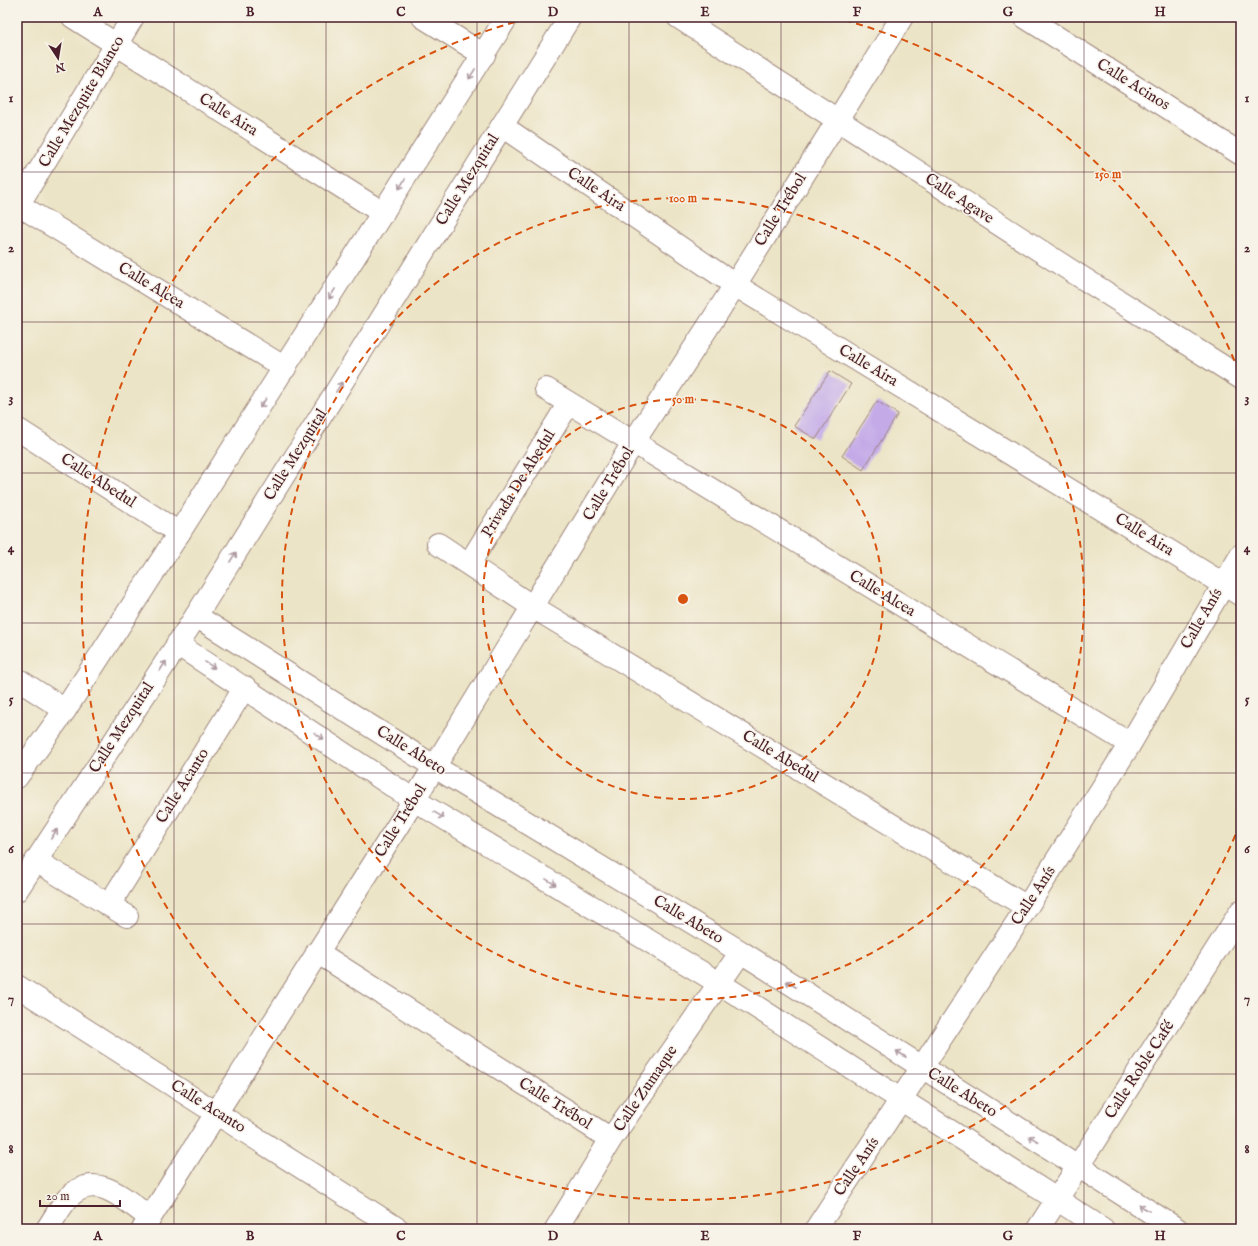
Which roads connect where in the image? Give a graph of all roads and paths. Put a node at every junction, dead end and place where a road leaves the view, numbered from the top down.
1 (73, 17) edge
2 (133, 17) edge
3 (423, 17) edge
4 (570, 17) edge
5 (678, 17) edge
6 (902, 17) edge
7 (1025, 17) edge
8 (504, 18) edge
9 (117, 44) junction
10 (484, 55) junction
11 (837, 120) junction
12 (502, 126) junction
13 (1241, 154) edge
14 (17, 206) edge
15 (383, 212) junction
16 (735, 285) junction
17 (285, 368) junction
18 (1241, 378) edge
19 (546, 389) dead end
20 (569, 403) junction
21 (17, 429) edge
22 (634, 443) junction
23 (179, 533) junction
24 (438, 544) dead end
25 (1241, 555) edge
26 (469, 564) junction
27 (1223, 584) junction
28 (1241, 595) edge
29 (533, 608) junction
30 (196, 616) junction
31 (177, 644) junction
32 (17, 680) edge
33 (244, 687) junction
34 (65, 710) junction
35 (1130, 744) junction
36 (435, 766) junction
37 (17, 777) edge
38 (414, 800) junction
39 (36, 861) junction
40 (17, 890) edge
41 (1027, 907) junction
42 (1241, 911) edge
43 (317, 952) junction
44 (741, 952) junction
45 (719, 983) junction
46 (17, 986) edge
47 (922, 1068) junction
48 (901, 1101) junction
49 (216, 1112) junction
50 (611, 1139) junction
51 (1078, 1167) junction
52 (1057, 1201) junction
53 (146, 1224) edge
54 (47, 1229) edge
55 (398, 1229) edge
56 (556, 1229) edge
57 (816, 1229) edge
58 (1038, 1229) edge
59 (1103, 1229) edge
60 (1177, 1229) edge

1 - 9 street, Calle Aira
2 - 9 street, Calle Mezquite Blanco
3 - 10 street
4 - 12 street, Calle Mezquital
5 - 11 street, Calle Agave
6 - 11 street, Calle Trébol
7 - 13 street, Calle Acinos
8 - 10 street
9 - 14 street, Calle Mezquite Blanco
9 - 15 street, Calle Aira
10 -> 15 street
11 - 16 street, Calle Trébol
11 - 18 street, Calle Agave
12 - 16 street, Calle Aira
30 -> 12 street, Calle Mezquital
14 - 17 street, Calle Alcea
15 -> 17 street
16 - 22 street, Calle Trébol
16 - 27 street, Calle Aira
17 -> 23 street
19 - 20 street
20 - 22 street
20 - 26 street, Privada De Abedul
21 - 23 street, Calle Abedul
22 - 29 street, Calle Trébol
22 - 35 street, Calle Alcea
23 - 34 street
24 - 26 street
25 - 27 street, Calle Anís
26 - 29 street
27 - 28 street, Calle Aira
27 - 35 street, Calle Anís
29 - 36 street, Calle Trébol
29 - 41 street, Calle Abedul
30 - 31 street, Calle Mezquital
30 - 36 street, Calle Abeto
31 -> 33 street
39 -> 31 street, Calle Mezquital
32 - 34 street
33 -> 38 street
33 - 39 street, Calle Acanto
34 - 37 street
35 - 41 street, Calle Anís
36 - 38 street, Calle Trébol
36 - 44 street, Calle Abeto
38 - 43 street, Calle Trébol
38 -> 45 street
39 - 40 street, Calle Mezquital
41 - 47 street, Calle Anís
42 - 51 street, Calle Roble Café
43 - 49 street, Calle Trébol
43 - 50 street, Calle Trébol
44 - 45 street, Calle Zumaque
47 -> 44 street, Calle Abeto
45 - 48 street
45 - 50 street, Calle Zumaque
46 - 49 street, Calle Acanto
47 - 48 street, Calle Anís
51 -> 47 street, Calle Abeto
48 - 52 street
48 - 57 street, Calle Anís
49 - 53 street, Calle Trébol
49 - 55 street, Calle Acanto
50 - 56 street, Calle Zumaque
51 - 52 street, Calle Roble Café
60 -> 51 street, Calle Abeto
52 - 58 street, Calle Roble Café
52 - 59 street
53 - 54 street

